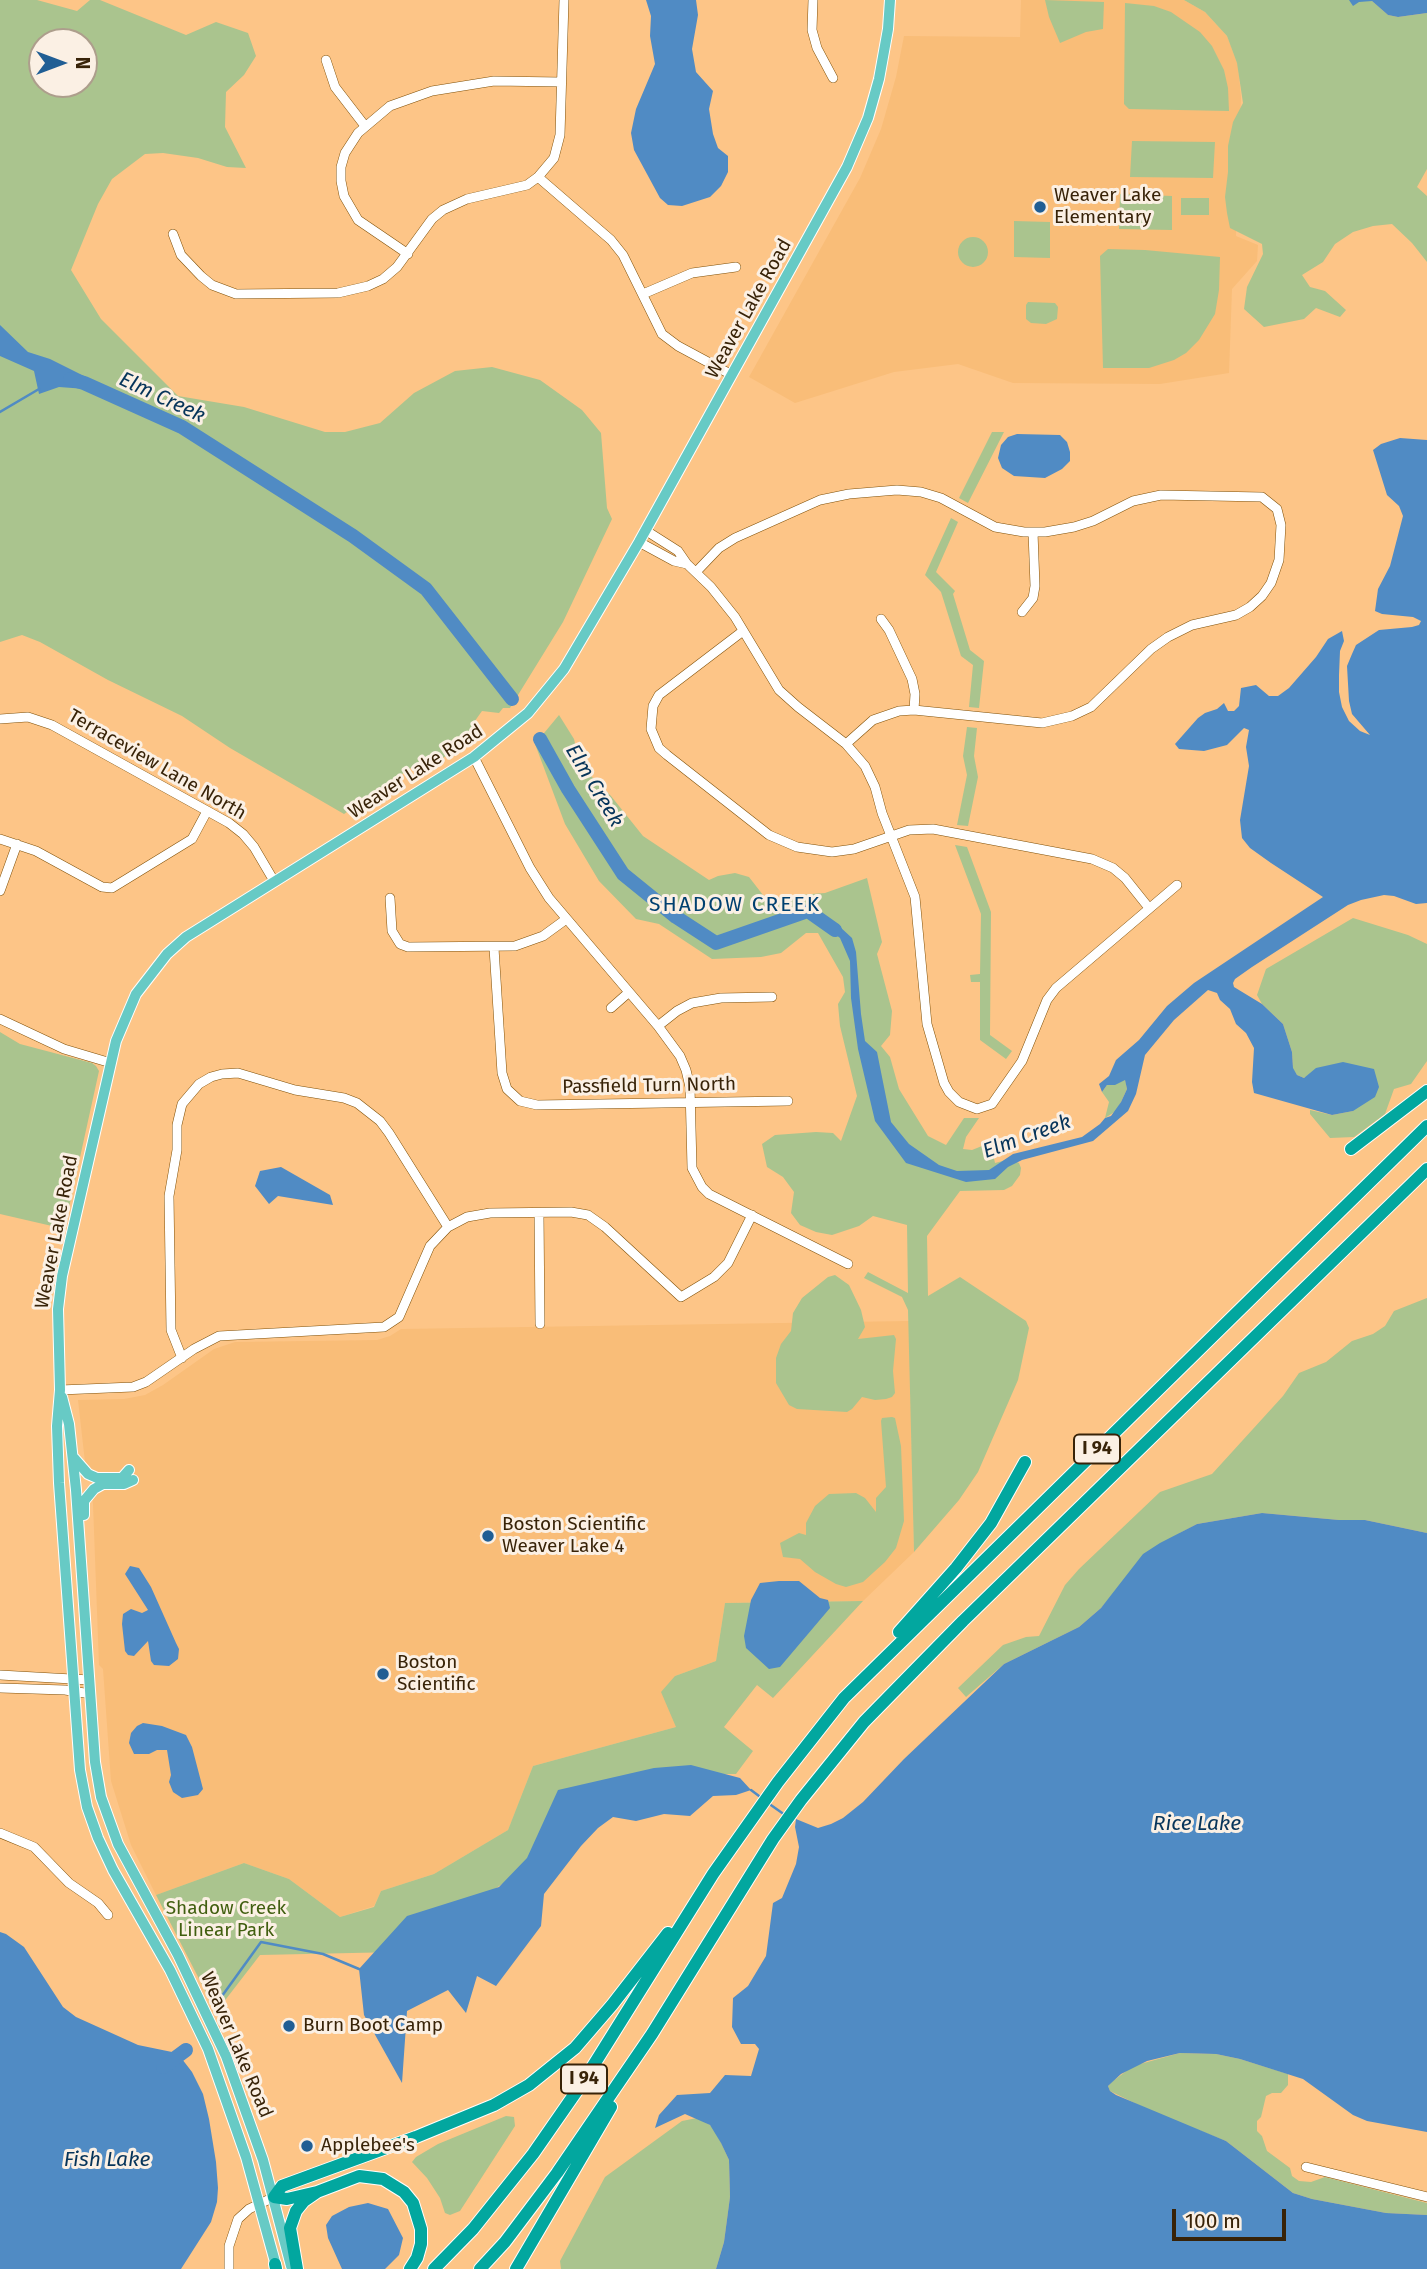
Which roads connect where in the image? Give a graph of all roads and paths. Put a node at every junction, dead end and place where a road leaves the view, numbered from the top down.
1 (564, 0) edge
2 (813, 0) edge
3 (890, 0) edge
4 (326, 60) dead end
5 (833, 78) dead end
6 (561, 82) junction
7 (365, 126) junction
8 (538, 177) junction
9 (173, 234) dead end
10 (408, 254) junction
11 (736, 267) dead end
12 (643, 294) junction
13 (732, 375) junction
14 (645, 530) junction
15 (1033, 532) junction
16 (639, 542) junction
17 (687, 564) junction
18 (696, 572) junction
19 (1022, 612) dead end
20 (881, 620) dead end
21 (743, 631) junction
22 (914, 710) junction
23 (0, 719) edge
24 (846, 744) junction
25 (474, 757) junction
26 (207, 811) junction
27 (891, 835) junction
28 (0, 839) edge
29 (17, 844) junction
30 (274, 881) junction
31 (1177, 885) dead end
32 (0, 891) edge
33 (390, 898) dead end
34 (1149, 908) junction
35 (565, 920) junction
36 (494, 948) junction
37 (628, 993) junction
38 (772, 998) dead end
39 (611, 1008) dead end
40 (0, 1019) edge
41 (658, 1026) junction
42 (111, 1063) junction
43 (1427, 1091) edge
44 (788, 1101) dead end
45 (690, 1103) junction
46 (1427, 1126) edge
47 (1352, 1149) dead end
48 (1427, 1169) edge
49 (539, 1213) junction
50 (752, 1216) junction
51 (448, 1227) junction
52 (848, 1264) dead end
53 (540, 1324) dead end
54 (182, 1358) junction
55 (60, 1390) junction
56 (73, 1457) junction
57 (1025, 1462) dead end
58 (80, 1549) junction
59 (0, 1675) edge
60 (73, 1678) junction
61 (90, 1680) junction
62 (0, 1688) edge
63 (74, 1691) junction
64 (91, 1694) junction
65 (844, 1698) junction
66 (0, 1833) edge
67 (713, 1874) junction
68 (108, 1915) dead end
69 (652, 2034) junction
70 (1306, 2167) dead end
71 (359, 2176) junction
72 (317, 2192) junction
73 (274, 2197) junction
74 (1427, 2197) edge
75 (259, 2203) junction
76 (276, 2267) edge
77 (229, 2269) edge
78 (294, 2269) edge
79 (410, 2269) edge
80 (418, 2269) edge
81 (434, 2269) edge
82 (480, 2269) edge
83 (516, 2269) edge

1 - 6 street
2 - 5 street
3 - 13 main road, Weaver Lake Road
4 - 7 street
6 - 7 street
6 - 8 street
7 - 10 street
8 - 10 street
8 - 12 street
9 - 10 street
11 - 12 street
12 - 13 street
13 - 14 main road, Weaver Lake Road
14 - 16 main road, Weaver Lake Road
14 - 17 street
15 - 18 street
15 - 19 street
15 - 22 street
16 - 17 street
16 - 25 main road, Weaver Lake Road
17 - 18 street
18 - 21 street
20 - 22 street
21 - 24 street
21 - 27 street
22 - 24 street
23 - 26 street, Terraceview Lane North
24 - 27 street
25 - 30 main road, Weaver Lake Road
25 - 35 street
26 - 29 street
26 - 30 street, Terraceview Lane North
27 - 34 street
27 - 34 street
28 - 29 street
29 - 32 street
30 - 42 main road, Weaver Lake Road
31 - 34 street
33 - 36 street
35 - 36 street
35 - 37 street
36 - 45 street, Passfield Turn North
37 - 39 street
37 - 41 street
38 - 41 street
40 - 42 street
41 - 45 street
42 - 55 main road, Weaver Lake Road
43 - 47 highway
44 - 45 street, Passfield Turn North
45 - 50 street
46 - 65 highway, I 94
48 - 69 highway, I 94
49 - 50 street
49 - 51 street
49 - 53 street
50 - 52 street
51 - 54 street
51 - 54 street
54 - 55 street
55 - 56 main road, Weaver Lake Road
55 - 60 main road, Weaver Lake Road
56 - 58 main road, Weaver Lake Road
56 - 58 main road
57 - 65 highway
58 - 61 main road, Weaver Lake Road
59 - 60 street
60 - 61 street
60 - 63 main road, Weaver Lake Road
61 - 64 main road, Weaver Lake Road
62 - 63 street
63 - 64 street
63 - 75 main road, Weaver Lake Road
64 - 73 main road, Weaver Lake Road
65 - 67 highway, I 94
66 - 68 street
67 - 73 highway
67 - 81 highway, I 94
69 - 82 highway, I 94
69 - 83 highway
70 - 74 street
71 - 72 highway
71 - 79 highway
71 - 80 highway
72 - 73 highway
72 - 78 highway
73 - 75 street
73 - 78 main road, Weaver Lake Road
75 - 76 main road, Weaver Lake Road
75 - 77 street

